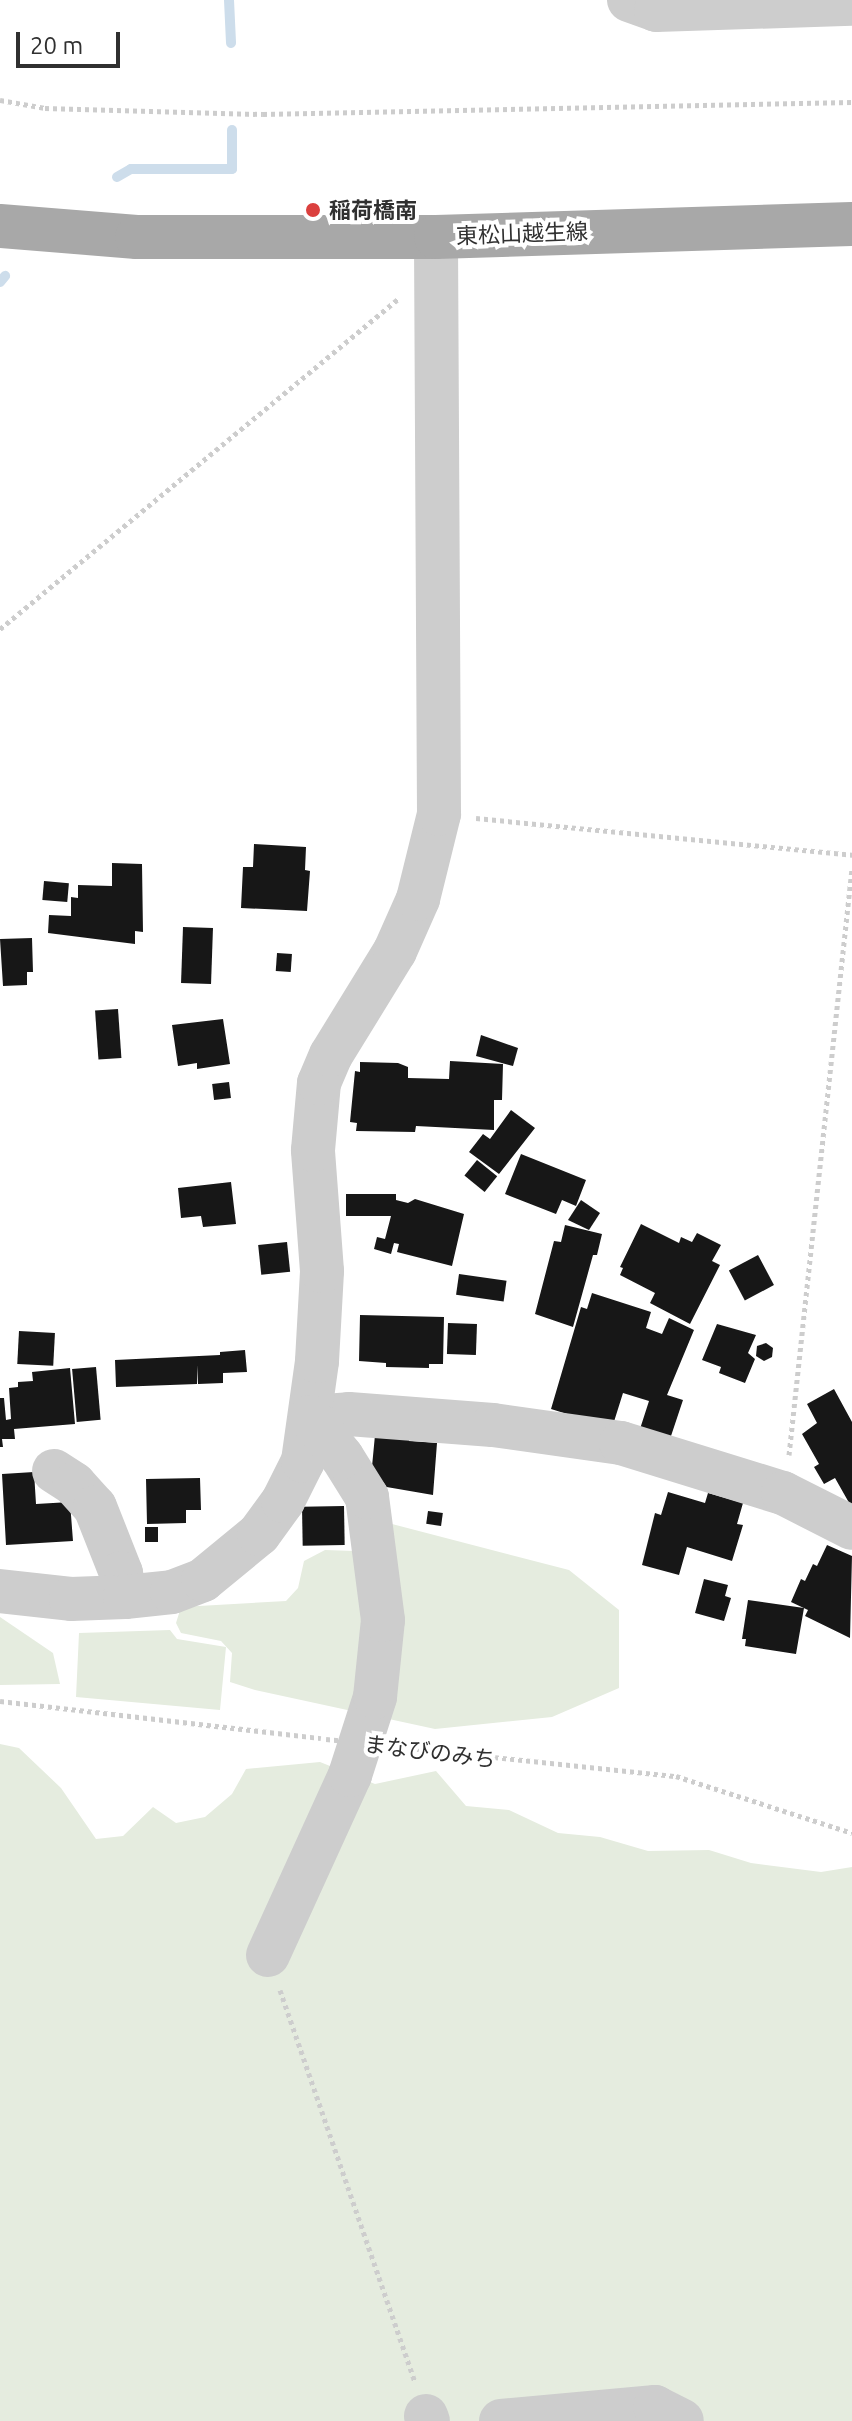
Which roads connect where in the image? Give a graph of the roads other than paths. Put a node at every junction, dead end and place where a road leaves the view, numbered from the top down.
1 (629, 0) edge
2 (852, 4) edge
3 (852, 224) edge
4 (0, 226) edge
5 (436, 237) junction
6 (310, 1417) junction
7 (54, 1471) dead end
8 (852, 1528) edge
9 (0, 1591) edge
10 (125, 1597) junction
11 (268, 1955) road end
12 (501, 2421) edge
13 (682, 2421) edge

1 - 2 street
3 - 5 main road, 東松山越生線
4 - 5 main road, 東松山越生線
5 - 6 street
6 - 8 street
6 - 10 street
6 - 11 street
7 - 10 street
9 - 10 street
12 - 13 street

